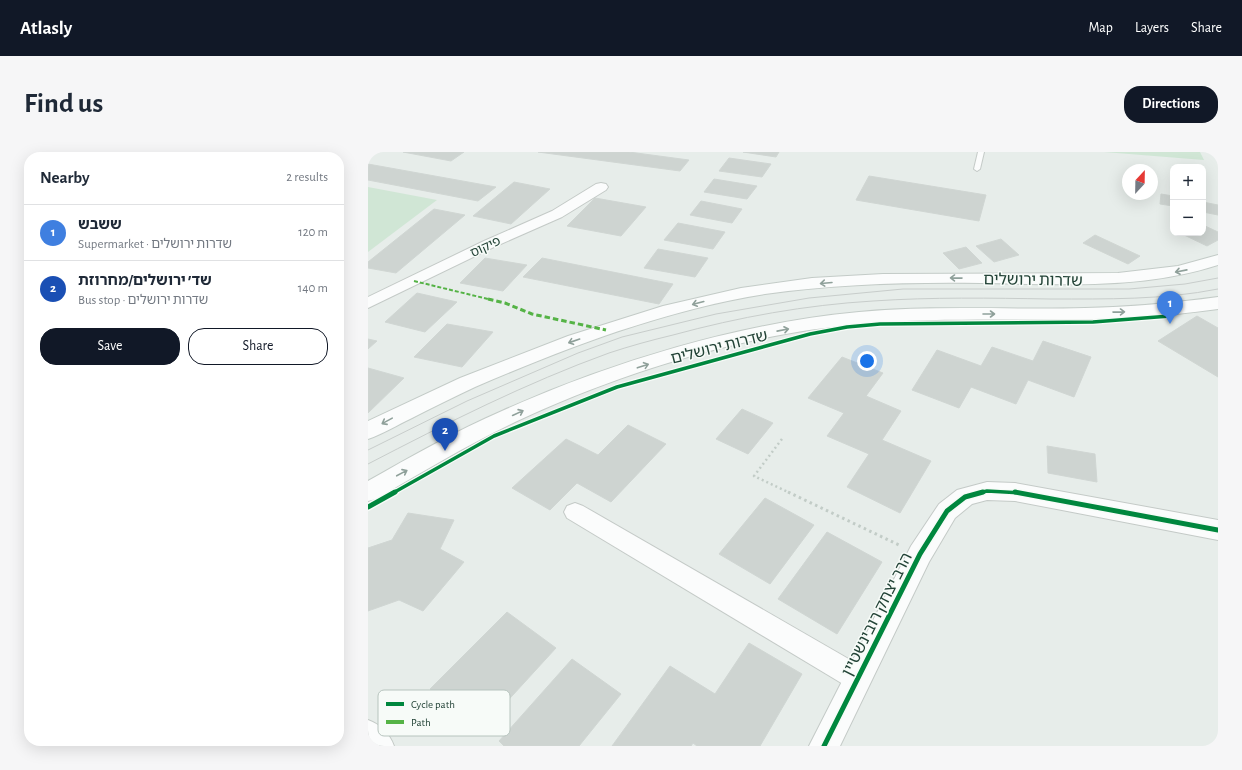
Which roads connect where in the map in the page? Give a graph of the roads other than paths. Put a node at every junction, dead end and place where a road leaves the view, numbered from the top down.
1 (981, 152) edge
2 (977, 169) dead end
3 (601, 187) dead end
4 (1218, 260) edge
5 (368, 303) edge
6 (1213, 305) edge
7 (368, 431) edge
8 (368, 492) edge
9 (575, 512) dead end
10 (1218, 530) edge
11 (857, 678) junction
12 (368, 735) edge
13 (379, 746) edge
14 (824, 746) edge

1 - 2 lane
3 - 5 street, פיקוס
4 -> 7 main road, שדרות ירושלים
8 -> 6 main road, שדרות ירושלים
9 - 11 street, הרב יצחק רובינשטיין
10 - 11 main road, הרב יצחק רובינשטיין
11 - 14 main road, הרב יצחק רובינשטיין
12 - 13 main road

